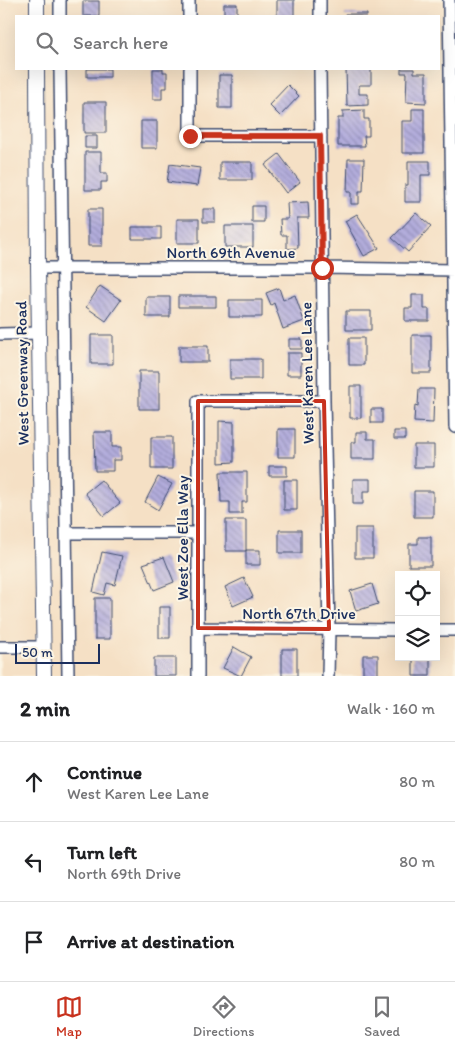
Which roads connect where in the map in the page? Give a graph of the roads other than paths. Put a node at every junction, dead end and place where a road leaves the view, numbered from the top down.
1 (37, 0) edge
2 (60, 0) edge
3 (189, 0) edge
4 (320, 0) edge
5 (449, 0) edge
6 (37, 15) edge
7 (60, 15) edge
8 (189, 15) edge
9 (320, 15) edge
10 (37, 70) edge
11 (60, 70) edge
12 (190, 70) edge
13 (320, 70) edge
14 (320, 136) junction
15 (453, 141) edge
16 (62, 267) junction
17 (38, 268) junction
18 (322, 268) junction
19 (454, 270) edge
20 (0, 334) edge
21 (39, 334) junction
22 (324, 401) junction
23 (455, 401) edge
24 (455, 427) edge
25 (66, 533) junction
26 (198, 534) junction
27 (198, 628) junction
28 (329, 629) junction
29 (395, 630) edge
30 (440, 630) edge
31 (455, 630) edge
32 (0, 647) edge
33 (44, 647) junction
34 (44, 676) edge
35 (68, 676) edge
36 (198, 676) edge
37 (328, 676) edge

1 - 6 street
2 - 7 street
3 - 8 street
4 - 9 street
5 - 15 street
10 - 17 street, West Greenway Road
11 - 16 street
12 - 14 street
13 - 14 street, West Karen Lee Lane
14 - 18 street, West Karen Lee Lane
15 - 19 street
16 - 17 street, North 69th Avenue
16 - 18 street, North 69th Avenue
16 - 25 street
17 - 21 street, West Greenway Road
18 - 19 street, North 69th Avenue
18 - 22 street, West Karen Lee Lane
19 - 23 street
20 - 21 street
21 - 33 street, West Greenway Road
22 - 26 street, West Zoe Ella Way
22 - 28 street, West Karen Lee Lane
23 - 24 street
25 - 26 street
25 - 35 street
26 - 27 street, West Zoe Ella Way
27 - 28 street, North 67th Drive
27 - 36 street, West Zoe Ella Way
28 - 29 street, North 67th Drive
28 - 37 street, West Karen Lee Lane
30 - 31 street
32 - 33 street
33 - 34 street, West Greenway Road

